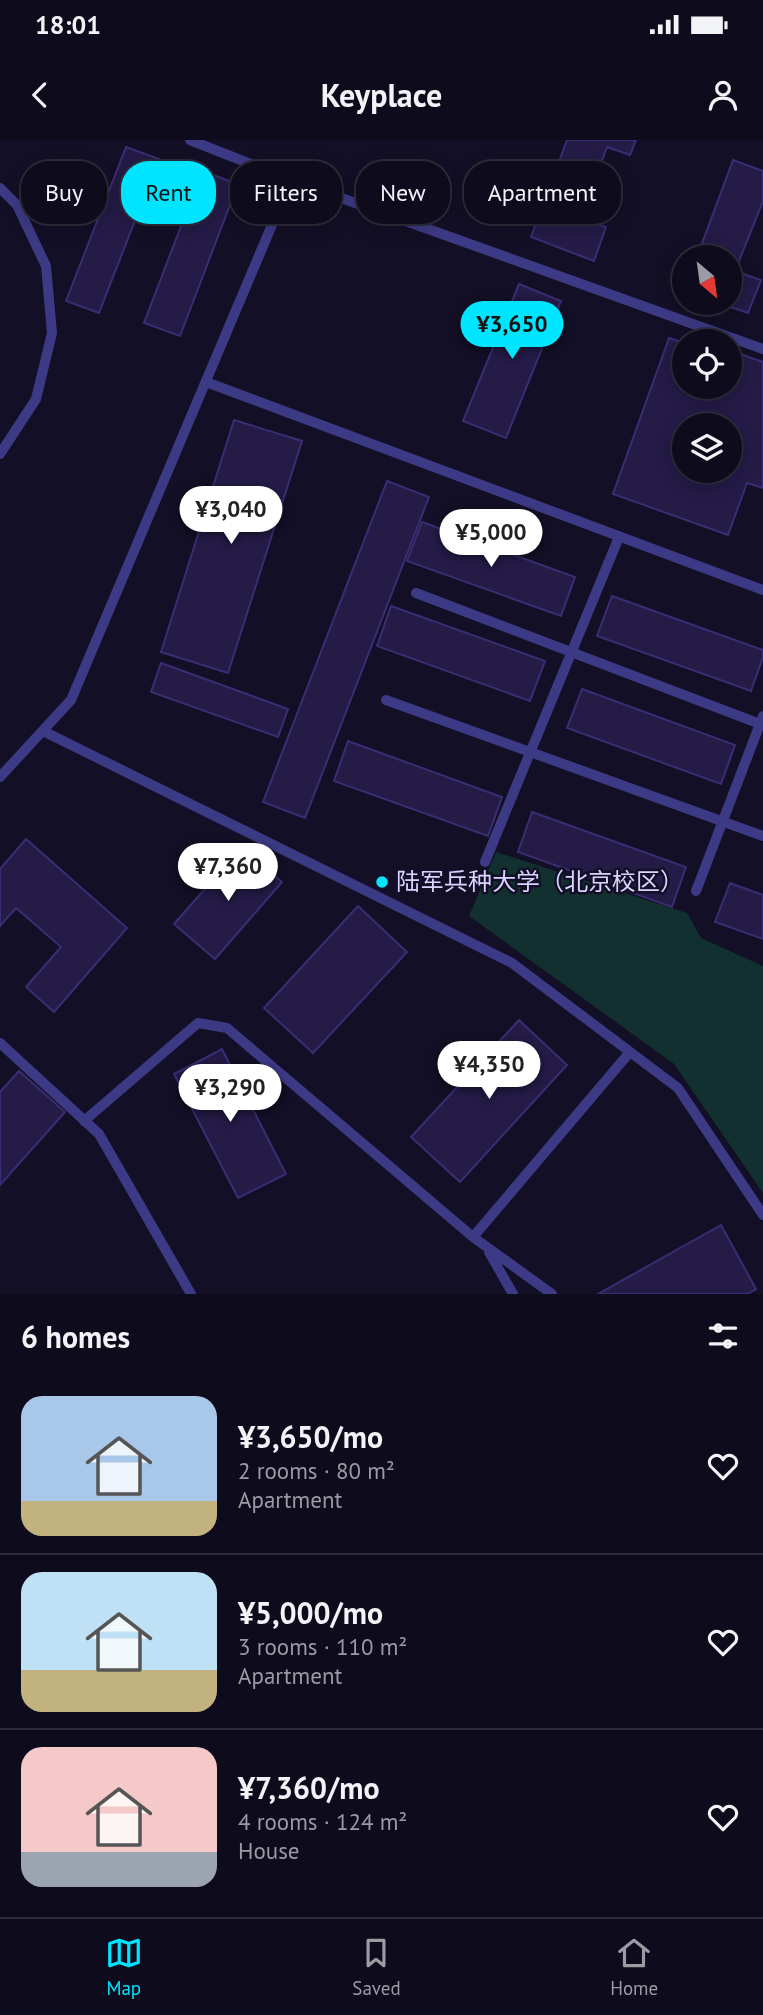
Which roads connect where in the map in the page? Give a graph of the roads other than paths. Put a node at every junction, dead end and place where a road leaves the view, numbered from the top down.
1 (190, 140) edge
2 (243, 161) edge
3 (0, 188) edge
4 (342, 198) edge
5 (272, 224) edge
6 (763, 349) edge
7 (206, 382) junction
8 (0, 454) edge
9 (619, 537) junction
10 (763, 590) edge
11 (416, 593) dead end
12 (571, 652) junction
13 (386, 700) dead end
14 (762, 721) edge
15 (43, 731) junction
16 (530, 751) junction
17 (0, 777) edge
18 (723, 821) junction
19 (763, 836) edge
20 (485, 862) dead end
21 (696, 891) dead end
22 (0, 1043) edge
23 (630, 1052) junction
24 (84, 1121) junction
25 (763, 1215) edge
26 (473, 1237) junction
27 (487, 1247) junction
28 (191, 1294) edge
29 (513, 1294) edge
30 (552, 1294) edge

1 - 2 lane
3 - 8 lane
4 - 6 lane
5 - 7 lane
7 - 9 lane
7 - 15 lane
9 - 10 lane
9 - 12 lane
11 - 12 lane
12 - 14 lane
12 - 16 lane
13 - 16 lane
14 - 18 lane
15 - 17 lane
15 - 23 lane
16 - 18 lane
16 - 20 lane
18 - 19 lane
18 - 21 lane
22 - 24 lane
23 - 25 lane
23 - 26 lane
24 - 26 lane
24 - 28 lane
26 - 27 lane
27 - 29 lane
27 - 30 lane

